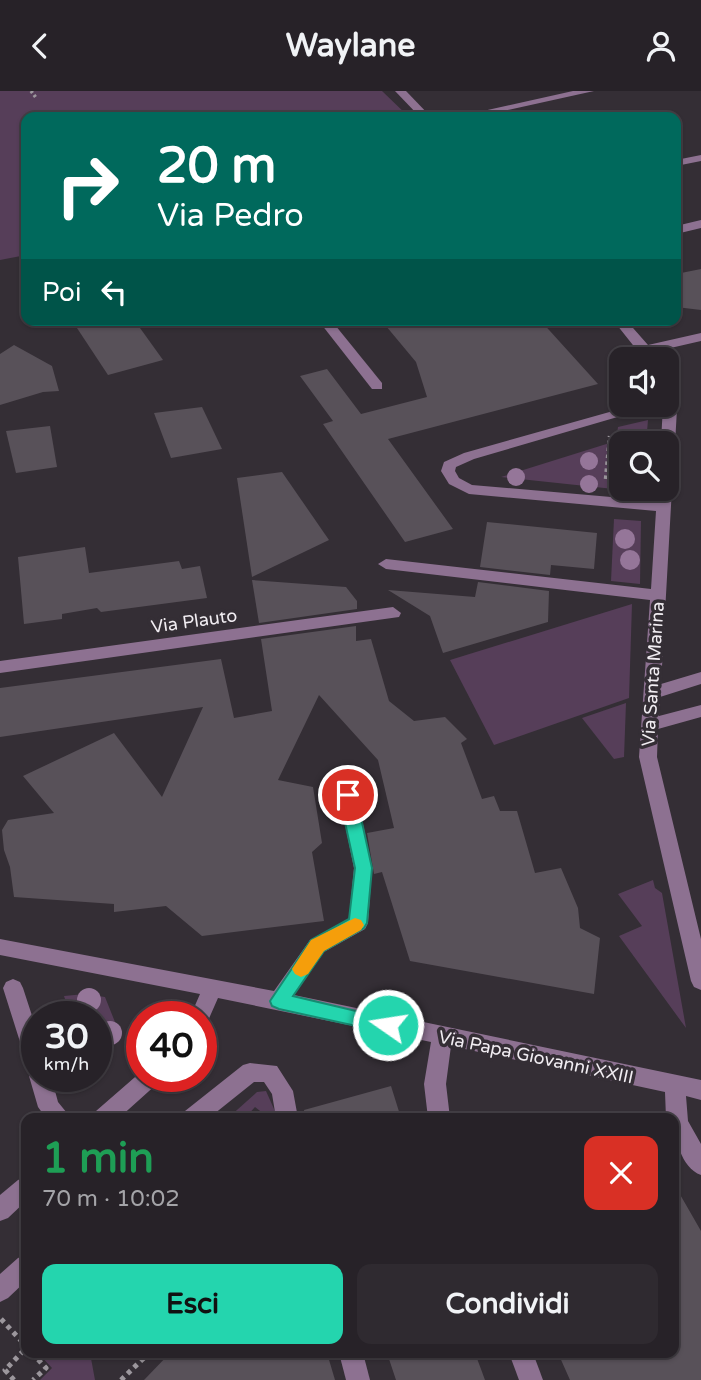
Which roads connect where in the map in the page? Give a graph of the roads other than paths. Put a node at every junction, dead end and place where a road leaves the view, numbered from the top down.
1 (400, 91) edge
2 (589, 91) edge
3 (421, 112) edge
4 (486, 112) edge
5 (701, 158) edge
6 (681, 162) edge
7 (701, 224) edge
8 (681, 229) edge
9 (329, 326) edge
10 (625, 326) edge
11 (701, 337) edge
12 (642, 347) edge
13 (670, 347) edge
14 (377, 386) dead end
15 (609, 417) edge
16 (664, 501) edge
17 (664, 507) junction
18 (386, 564) dead end
19 (658, 594) junction
20 (393, 613) dead end
21 (0, 667) edge
22 (701, 678) edge
23 (652, 693) junction
24 (701, 711) edge
25 (650, 725) junction
26 (348, 795) dead end
27 (0, 947) edge
28 (701, 981) edge
29 (13, 988) dead end
30 (212, 989) junction
31 (207, 1001) edge
32 (279, 1001) junction
33 (21, 1013) edge
34 (442, 1037) junction
35 (675, 1086) junction
36 (701, 1090) edge
37 (45, 1092) edge
38 (133, 1092) edge
39 (55, 1113) edge
40 (110, 1113) edge
41 (202, 1113) edge
42 (286, 1113) edge
43 (438, 1113) edge
44 (676, 1113) edge
45 (679, 1126) edge
46 (701, 1165) edge
47 (21, 1191) edge
48 (0, 1210) edge
49 (21, 1271) edge
50 (0, 1290) edge
51 (352, 1358) edge
52 (523, 1358) edge
53 (358, 1380) edge
54 (531, 1380) edge

1 - 3 street
2 - 4 street
5 - 6 street
7 - 8 street
9 - 14 street
10 - 12 street
11 - 13 street
15 - 17 street
16 - 17 street, Via Santa Marina
17 - 19 street, Via Santa Marina
18 - 19 street
19 - 23 street, Via Santa Marina
20 - 21 street, Via Plauto
22 - 23 street
23 - 25 street, Via Santa Marina
24 - 25 street
25 - 28 street, Via Santa Marina
26 - 32 street
27 - 30 street, Via Papa Giovanni XXIII
29 - 33 street
30 - 31 street
30 - 32 street, Via Papa Giovanni XXIII
32 - 34 street, Via Papa Giovanni XXIII
34 - 35 street, Via Papa Giovanni XXIII
34 - 43 street
35 - 36 street, Via Papa Giovanni XXIII
35 - 44 street
37 - 39 street
38 - 40 street
41 - 42 street
45 - 46 street
47 - 48 street
49 - 50 street
51 - 53 street
52 - 54 street

